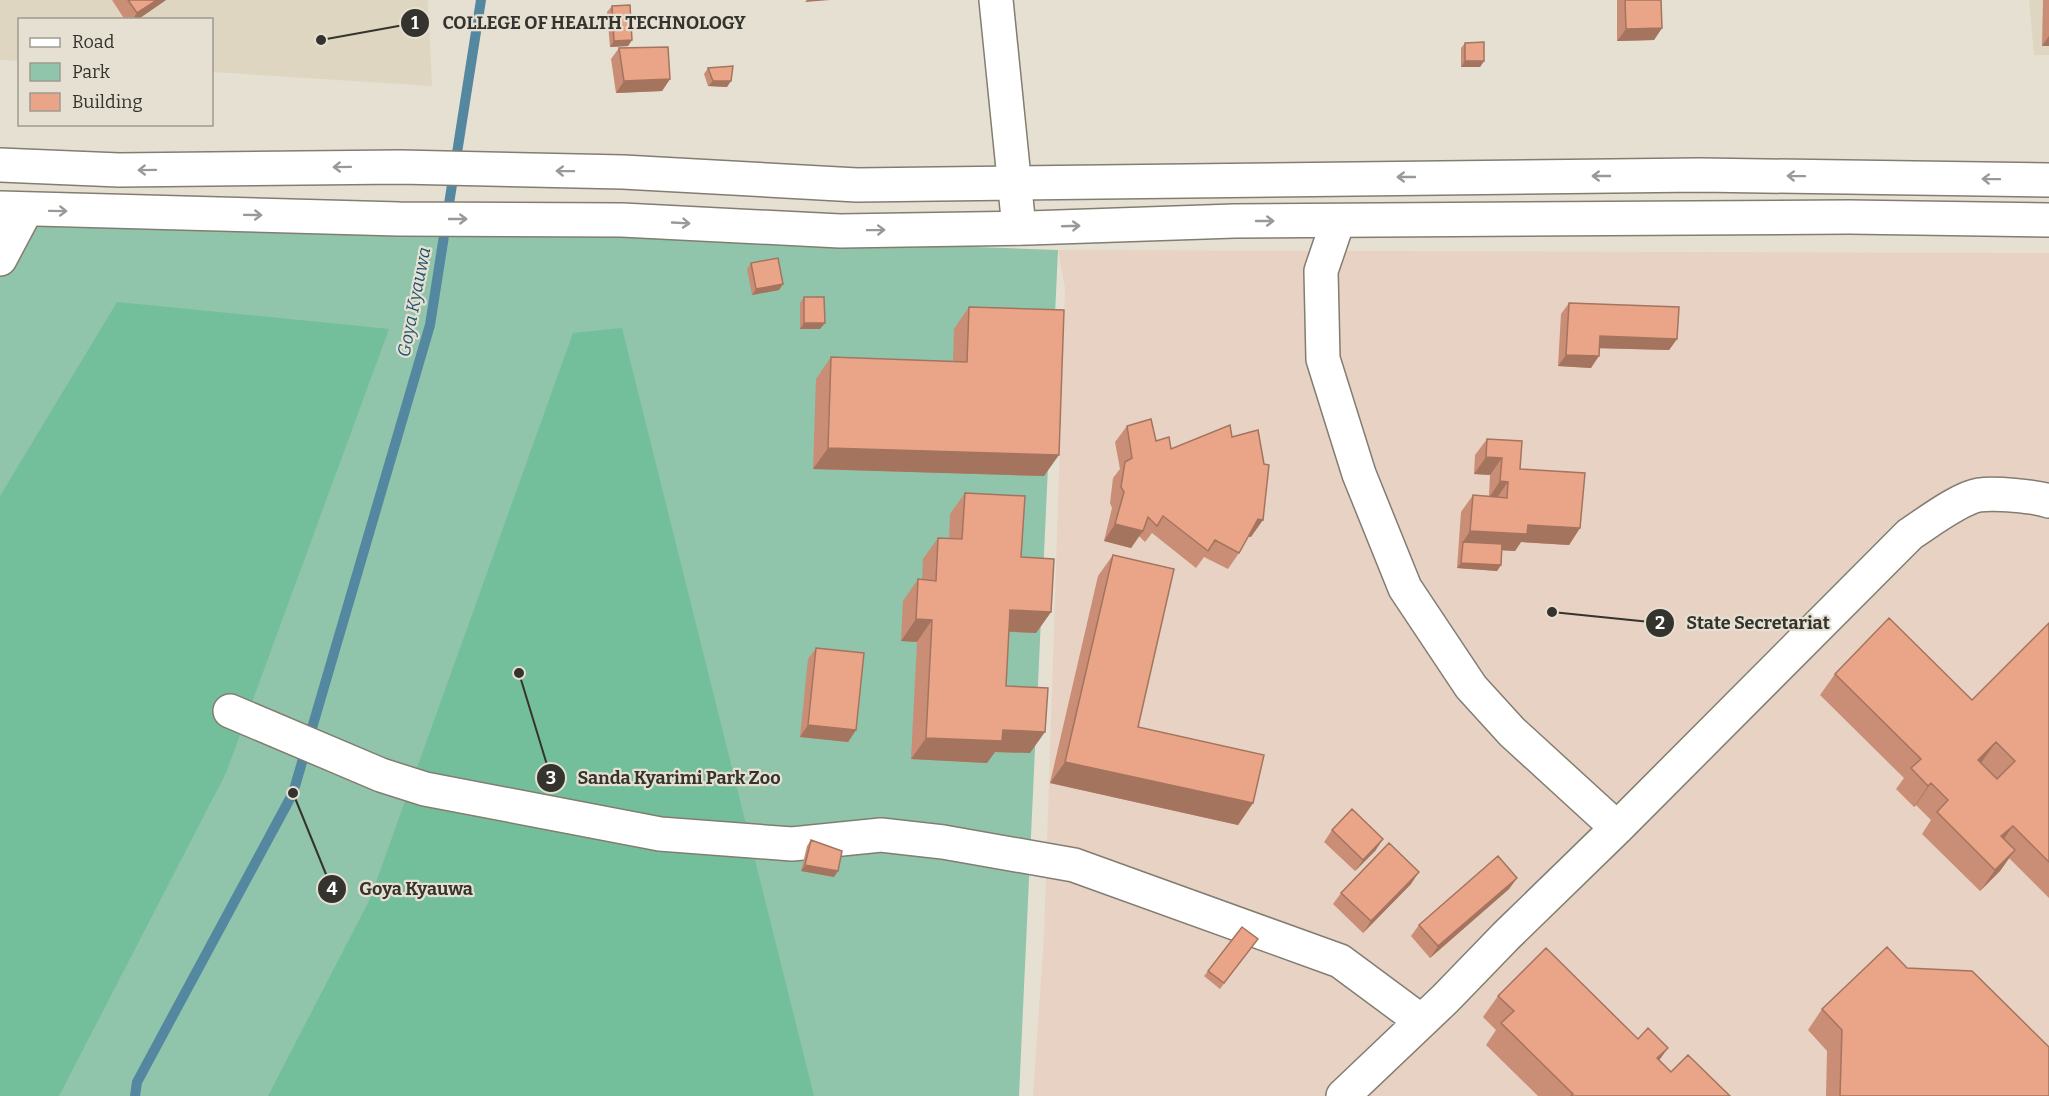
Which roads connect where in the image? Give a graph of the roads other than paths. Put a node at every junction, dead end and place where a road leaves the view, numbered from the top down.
1 (996, 0) edge
2 (0, 165) edge
3 (2049, 180) edge
4 (1014, 184) junction
5 (13, 209) edge
6 (2049, 220) edge
7 (1338, 221) junction
8 (1019, 228) junction
9 (0, 259) edge
10 (2049, 501) edge
11 (242, 717) dead end
12 (1617, 828) junction
13 (1421, 1022) junction
14 (1343, 1096) edge

1 - 4 main road
4 -> 2 main road
3 -> 4 main road
4 - 8 main road
5 -> 8 main road
5 - 9 main road
6 - 7 main road
8 -> 7 main road
7 - 12 main road
10 - 12 main road
11 - 13 main road
12 - 13 main road
13 - 14 main road

